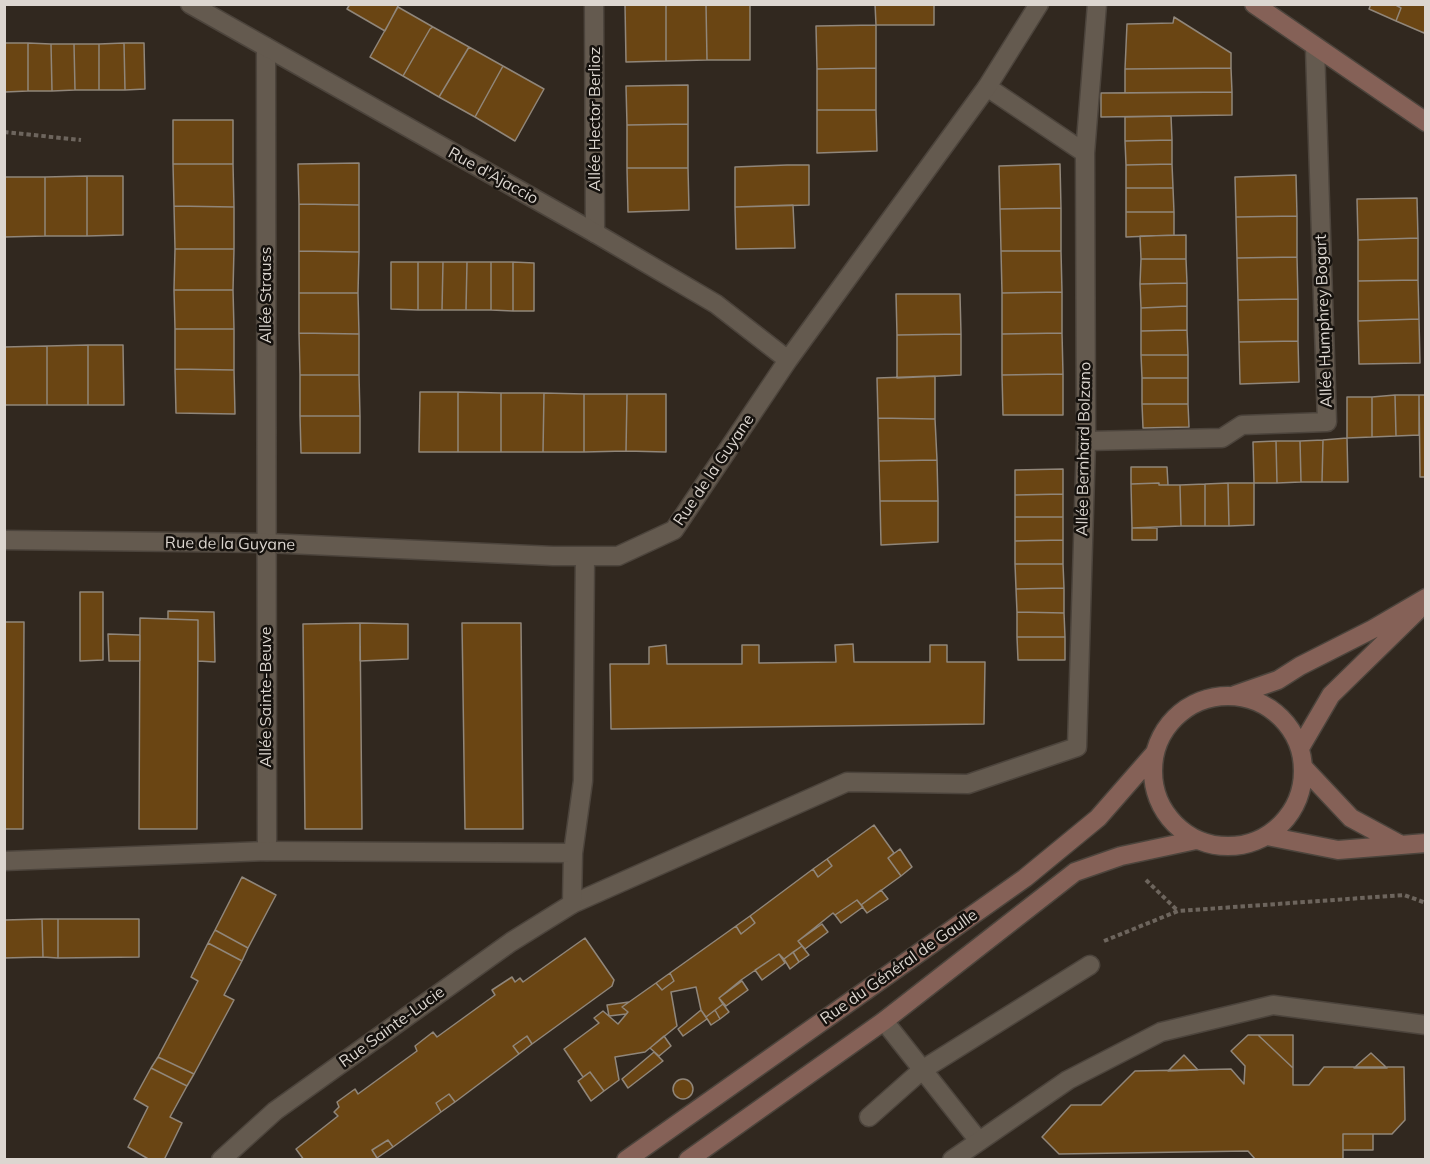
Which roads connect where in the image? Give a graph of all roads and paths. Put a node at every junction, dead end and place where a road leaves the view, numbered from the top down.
1 (190, 4) edge
2 (594, 4) edge
3 (1039, 4) edge
4 (1097, 4) edge
5 (1254, 4) edge
6 (266, 47) junction
7 (1315, 48) junction
8 (987, 87) junction
9 (1425, 122) edge
10 (4, 132) edge
11 (81, 140) dead end
12 (1085, 153) junction
13 (595, 233) junction
14 (788, 360) junction
15 (1086, 441) junction
16 (4, 540) edge
17 (266, 543) junction
18 (585, 556) junction
19 (1425, 598) edge
20 (1425, 603) edge
21 (1235, 695) junction
22 (1300, 748) junction
23 (1154, 754) junction
24 (1303, 767) junction
25 (968, 784) joint
26 (1267, 836) junction
27 (1196, 840) junction
28 (1425, 843) edge
29 (1401, 844) junction
30 (267, 851) junction
31 (573, 853) junction
32 (1121, 856) junction
33 (4, 861) edge
34 (1425, 903) edge
35 (572, 904) junction
36 (1178, 911) junction
37 (1090, 965) joint
38 (884, 1021) junction
39 (1425, 1025) edge
40 (922, 1070) junction
41 (868, 1117) dead end
42 (979, 1141) junction
43 (221, 1160) edge
44 (626, 1160) edge
45 (688, 1160) edge
46 (952, 1160) edge

1 - 6 street, Rue d'Ajaccio
2 - 13 street, Allée Hector Berlioz
3 - 8 street, Rue de la Guyane
4 - 12 street, Allée Bernhard Bolzano
5 - 7 main road
6 - 13 street, Rue d'Ajaccio
6 - 17 street, Allée Strauss
7 - 9 main road
7 - 15 street, Allée Humphrey Bogart
8 - 12 street
8 - 14 street, Rue de la Guyane
10 - 11 path
12 - 15 street, Allée Bernhard Bolzano
13 - 14 street, Rue d'Ajaccio
14 - 18 street, Rue de la Guyane
15 - 25 street, Allée Bernhard Bolzano
16 - 17 street, Rue de la Guyane
17 - 18 street, Rue de la Guyane
17 - 30 street, Allée Sainte-Beuve
18 - 31 street
19 - 21 main road
20 - 22 main road
21 - 22 main road
21 - 23 main road
22 - 24 main road
23 - 27 main road
23 - 44 main road, Rue du Général de Gaulle
24 - 26 main road
24 - 29 main road
25 - 35 street, Rue Sainte-Lucie
26 - 27 main road
26 - 29 main road
27 - 32 main road, Rue du Général de Gaulle
28 - 29 main road
30 - 31 street
30 - 33 street
31 - 35 street
32 - 36 path
32 - 38 main road, Rue du Général de Gaulle
34 - 36 path
35 - 43 street, Rue Sainte-Lucie
36 - 37 path
37 - 40 street
38 - 40 street
38 - 45 main road, Rue du Général de Gaulle
39 - 42 street
40 - 41 street
40 - 42 street
42 - 46 street

